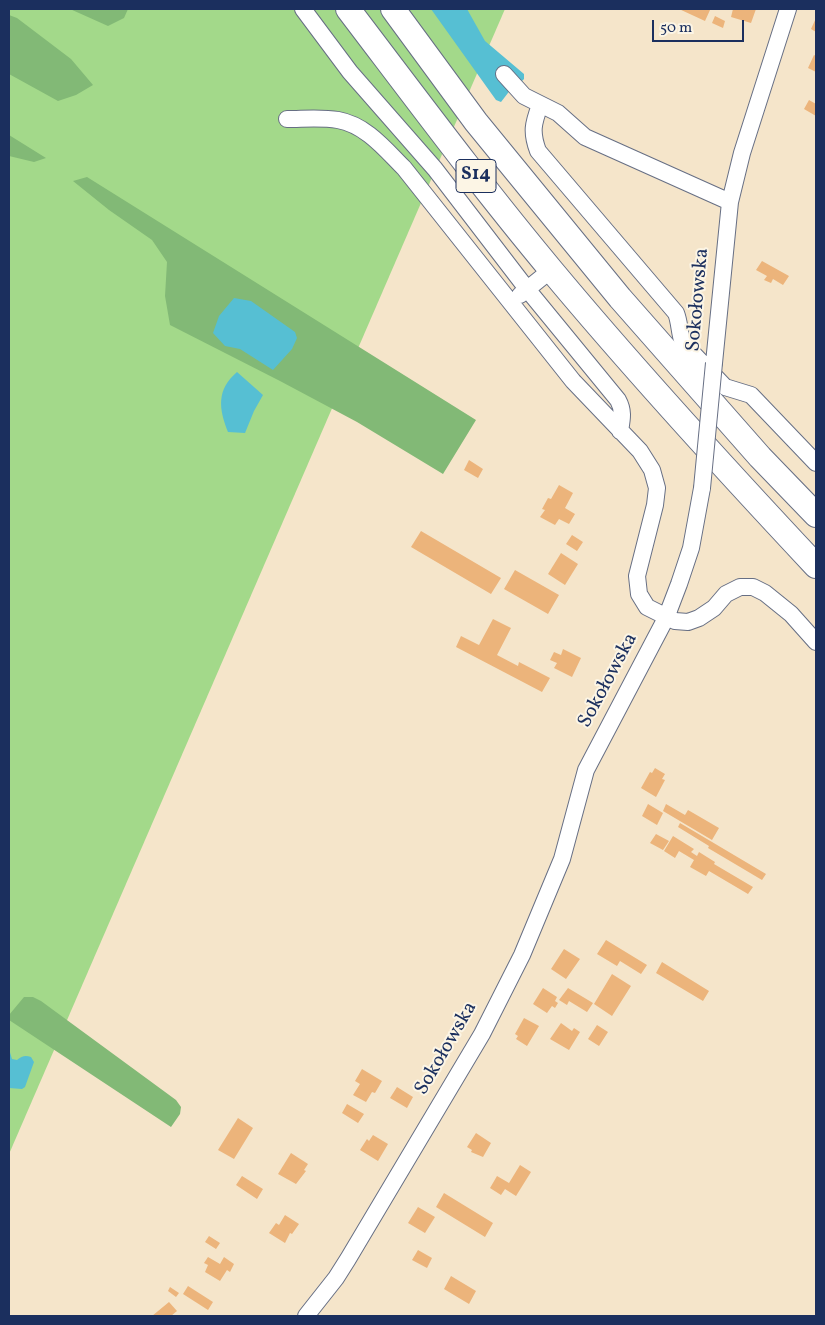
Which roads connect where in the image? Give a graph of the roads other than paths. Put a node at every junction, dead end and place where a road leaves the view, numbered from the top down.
1 (303, 9) edge
2 (348, 9) edge
3 (393, 9) edge
4 (788, 9) edge
5 (504, 74) dead end
6 (540, 105) junction
7 (287, 119) dead end
8 (730, 202) junction
9 (551, 270) junction
10 (527, 290) junction
11 (511, 304) junction
12 (620, 431) junction
13 (816, 463) edge
14 (816, 515) edge
15 (816, 566) edge
16 (666, 618) junction
17 (816, 642) edge
18 (306, 1316) edge

1 - 10 street
2 - 9 highway, S14
3 - 14 highway, S14
4 - 8 street, Sokołowska
5 - 6 street
6 - 8 street
6 - 13 street
7 - 11 street
8 - 16 street, Sokołowska, bridge
9 - 10 street
9 - 15 highway, S14
10 - 11 street
10 - 12 street
11 - 12 street
12 - 16 street
16 - 17 street
16 - 18 street, Sokołowska

